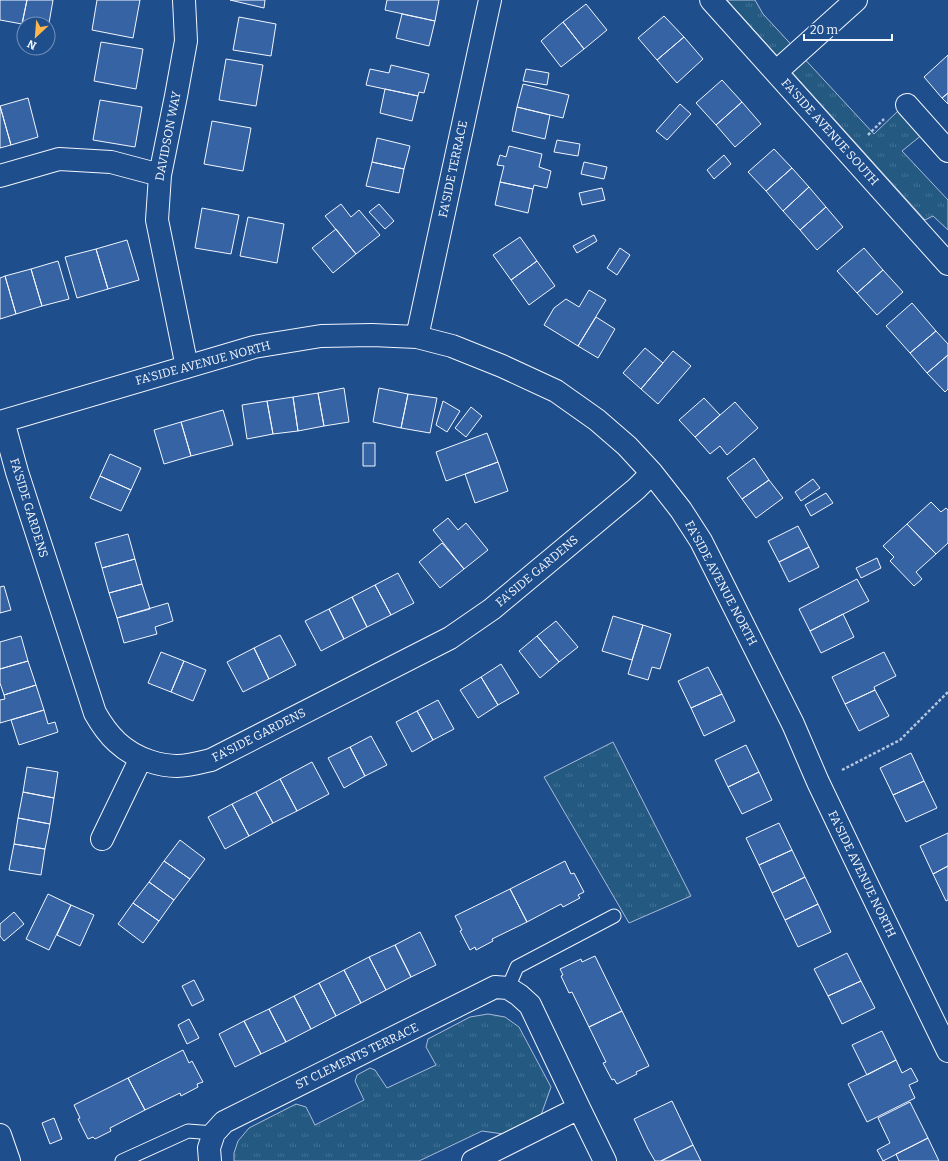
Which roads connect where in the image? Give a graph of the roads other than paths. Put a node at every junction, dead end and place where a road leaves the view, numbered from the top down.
1 (184, 0) edge
2 (490, 0) edge
3 (711, 0) edge
4 (856, 0) edge
5 (776, 72) junction
6 (907, 105) road end
7 (948, 151) edge
8 (160, 175) junction
9 (0, 176) edge
10 (948, 264) edge
11 (417, 337) junction
12 (187, 366) junction
13 (1, 421) edge
14 (652, 473) junction
15 (141, 758) junction
16 (102, 839) dead end
17 (614, 916) dead end
18 (514, 992) junction
19 (948, 1050) edge
20 (579, 1108) junction
21 (0, 1135) edge
22 (211, 1147) edge
23 (9, 1161) edge
24 (122, 1161) edge
25 (473, 1161) edge
26 (605, 1161) edge

1 - 8 street, DAVIDSON WAY
2 - 11 street, FA'SIDE TERRACE
3 - 5 street, FA'SIDE AVENUE SOUTH
4 - 5 street
5 - 10 street, FA'SIDE AVENUE SOUTH
6 - 7 street
8 - 9 street
8 - 12 street, DAVIDSON WAY
11 - 12 street, FA'SIDE AVENUE NORTH
11 - 14 street, FA'SIDE AVENUE NORTH
12 - 13 street, FA'SIDE AVENUE NORTH
13 - 15 street, FA'SIDE GARDENS
14 - 15 street, FA'SIDE GARDENS
14 - 19 street, FA'SIDE AVENUE NORTH
15 - 16 street
17 - 18 lane
18 - 20 street
18 - 22 street, ST CLEMENTS TERRACE
20 - 25 street
20 - 26 street
21 - 23 street
22 - 24 lane

